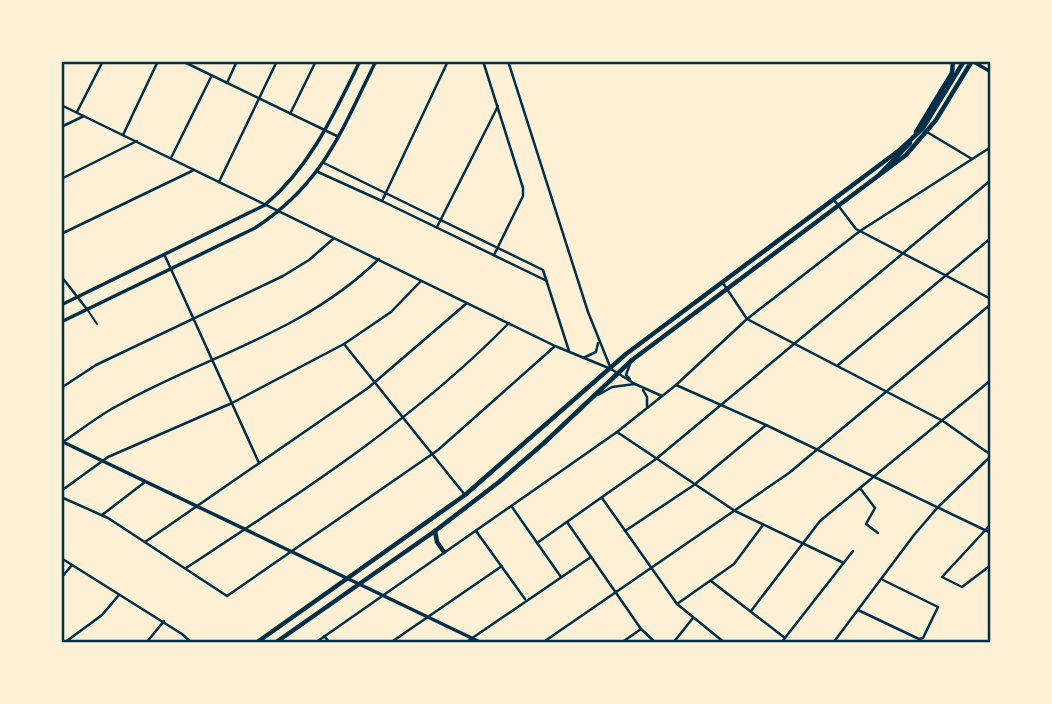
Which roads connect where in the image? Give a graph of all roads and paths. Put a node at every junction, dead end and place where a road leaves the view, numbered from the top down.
1 (103, 61) edge
2 (158, 61) edge
3 (182, 61) edge
4 (197, 61) edge
5 (237, 61) edge
6 (277, 61) edge
7 (316, 61) edge
8 (360, 61) edge
9 (376, 61) edge
10 (448, 61) edge
11 (484, 61) edge
12 (508, 61) edge
13 (953, 61) edge
14 (964, 61) edge
15 (972, 61) edge
16 (195, 67) junction
17 (991, 72) edge
18 (212, 76) junction
19 (227, 83) junction
20 (259, 99) junction
21 (61, 105) edge
22 (498, 106) junction
23 (77, 112) junction
24 (290, 114) junction
25 (84, 116) junction
26 (61, 127) edge
27 (326, 131) junction
28 (927, 132) junction
29 (123, 135) junction
30 (339, 137) junction
31 (913, 138) junction
32 (137, 141) junction
33 (991, 147) edge
34 (171, 158) junction
35 (973, 159) junction
36 (324, 163) junction
37 (195, 170) junction
38 (318, 172) junction
39 (877, 177) junction
40 (61, 179) edge
41 (991, 180) edge
42 (219, 182) junction
43 (386, 193) junction
44 (834, 200) junction
45 (382, 201) junction
46 (265, 205) junction
47 (839, 206) junction
48 (278, 211) junction
49 (440, 220) junction
50 (437, 227) junction
51 (860, 231) junction
52 (61, 234) edge
53 (991, 238) edge
54 (333, 239) junction
55 (498, 248) junction
56 (905, 252) junction
57 (165, 256) junction
58 (494, 256) junction
59 (379, 259) junction
60 (171, 268) junction
61 (946, 275) junction
62 (61, 276) edge
63 (421, 281) junction
64 (547, 282) junction
65 (725, 286) junction
66 (77, 297) junction
67 (991, 299) edge
68 (467, 303) junction
69 (991, 304) edge
70 (61, 305) edge
71 (86, 308) junction
72 (194, 319) junction
73 (747, 319) junction
74 (61, 321) edge
75 (509, 323) junction
76 (97, 324) dead end
77 (598, 341) junction
78 (344, 344) junction
79 (796, 344) junction
80 (555, 346) junction
81 (570, 352) junction
82 (583, 358) junction
83 (212, 360) junction
84 (632, 360) junction
85 (838, 365) junction
86 (611, 369) junction
87 (618, 373) junction
88 (991, 380) edge
89 (376, 383) junction
90 (635, 384) junction
91 (676, 385) junction
92 (641, 387) junction
93 (61, 388) edge
94 (887, 391) junction
95 (662, 396) junction
96 (232, 403) junction
97 (586, 404) junction
98 (721, 404) junction
99 (645, 409) junction
100 (404, 418) junction
101 (943, 421) junction
102 (766, 425) junction
103 (617, 432) junction
104 (62, 442) edge
105 (816, 450) junction
106 (432, 454) junction
107 (991, 455) edge
108 (656, 459) junction
109 (103, 460) junction
110 (259, 463) junction
111 (872, 477) junction
112 (145, 481) junction
113 (694, 485) junction
114 (860, 488) junction
115 (61, 491) edge
116 (465, 495) junction
117 (61, 497) edge
118 (602, 498) junction
119 (195, 506) junction
120 (512, 507) junction
121 (938, 507) junction
122 (735, 511) junction
123 (102, 515) junction
124 (567, 522) junction
125 (991, 524) edge
126 (764, 525) junction
127 (984, 529) junction
128 (244, 530) junction
129 (435, 531) junction
130 (476, 531) junction
131 (625, 531) junction
132 (878, 533) dead end
133 (991, 533) edge
134 (145, 541) junction
135 (537, 543) junction
136 (802, 544) junction
137 (853, 551) dead end
138 (290, 552) junction
139 (444, 552) junction
140 (591, 556) junction
141 (61, 558) edge
142 (844, 563) junction
143 (72, 565) junction
144 (991, 565) edge
145 (502, 566) junction
146 (186, 568) junction
147 (652, 568) junction
148 (61, 578) edge
149 (561, 578) junction
150 (348, 580) junction
151 (881, 580) junction
152 (711, 581) junction
153 (358, 585) junction
154 (334, 590) junction
155 (617, 593) junction
156 (119, 595) junction
157 (380, 596) junction
158 (336, 600) junction
159 (526, 600) junction
160 (677, 604) junction
161 (858, 610) junction
162 (751, 611) junction
163 (427, 617) junction
164 (693, 618) junction
165 (164, 621) junction
166 (640, 629) junction
167 (324, 636) junction
168 (472, 638) junction
169 (785, 638) junction
170 (282, 641) edge
171 (833, 642) edge
172 (64, 643) edge
173 (146, 643) edge
174 (192, 643) edge
175 (256, 643) edge
176 (275, 643) edge
177 (315, 643) edge
178 (330, 643) edge
179 (390, 643) edge
180 (466, 643) edge
181 (482, 643) edge
182 (542, 643) edge
183 (621, 643) edge
184 (656, 643) edge
185 (673, 643) edge
186 (725, 643) edge
187 (781, 643) edge
188 (839, 643) edge

1 - 23 street
2 - 29 street
3 - 16 street
4 - 16 street
5 - 19 street
6 - 20 street
7 - 24 street
8 - 27 main road
9 - 30 main road
10 - 43 street
11 - 22 street
12 - 77 street
13 - 31 main road
14 - 31 main road
15 - 17 main road
15 - 28 main road
16 - 18 street
18 - 19 street
18 - 34 street
19 - 20 street
20 - 24 street
20 - 42 street
21 - 23 street
22 - 49 street
22 - 55 street
23 - 25 street
24 - 27 street
25 - 26 street
25 - 29 street
27 - 30 street
27 - 46 main road
28 - 35 street
28 - 39 main road
29 - 32 street
30 - 36 main road
31 - 39 main road
31 - 44 main road
32 - 34 street
32 - 40 street
33 - 35 street
34 - 37 street
35 - 51 street
36 - 38 main road
36 - 43 street
37 - 42 street
37 - 52 street
38 - 45 street
38 - 48 main road
39 - 47 main road
41 - 56 street
42 - 46 street
43 - 45 street
43 - 49 street
44 - 47 street
44 - 65 main road
45 - 50 street
46 - 48 street
46 - 57 main road
47 - 51 street
47 - 65 main road
48 - 54 street
48 - 60 main road
49 - 50 street
49 - 55 street
50 - 58 street
51 - 56 street
51 - 73 street
53 - 61 street
54 - 59 street
54 - 72 street
55 - 58 street
55 - 64 street
56 - 61 street
56 - 79 street
57 - 60 street
57 - 66 main road
58 - 64 street
59 - 63 street
59 - 83 street
60 - 71 main road
60 - 72 street
61 - 67 street
61 - 85 street
62 - 66 street
63 - 68 street
63 - 78 street
64 - 81 street
65 - 73 street
65 - 84 main road
65 - 86 main road
66 - 70 main road
66 - 71 street
68 - 75 street
68 - 89 street
69 - 94 street
71 - 74 main road
71 - 76 lane
72 - 83 street
72 - 93 street
73 - 79 street
73 - 91 street
75 - 80 street
75 - 100 street
77 - 82 street
77 - 86 street
78 - 89 street
78 - 96 street
79 - 85 street
79 - 98 street
80 - 81 street
80 - 106 street
81 - 82 street
82 - 86 street
83 - 96 street
83 - 104 street
84 - 87 main road
84 - 90 street
85 - 94 street
86 - 87 street
86 - 116 main road
87 - 90 street
87 - 97 main road
88 - 101 street
89 - 100 street
89 - 110 street
90 - 92 street
90 - 97 street
91 - 95 street
91 - 98 street
92 - 95 street
92 - 99 street
94 - 101 street
94 - 105 street
95 - 99 street
96 - 109 street
96 - 110 street
97 - 129 main road
98 - 102 street
98 - 108 street
99 - 103 street
100 - 106 street
100 - 128 street
101 - 107 street
101 - 111 street
102 - 105 street
102 - 113 street
103 - 108 street
103 - 120 street
104 - 109 main road
105 - 111 street
105 - 122 street
106 - 116 street
106 - 138 street
107 - 121 street
108 - 113 street
108 - 118 street
109 - 112 main road
109 - 115 street
110 - 119 street
111 - 114 street
111 - 121 street
112 - 119 main road
112 - 123 street
113 - 122 street
113 - 131 street
114 - 132 street
114 - 136 street
116 - 150 main road
117 - 123 street
118 - 124 street
118 - 131 street
119 - 128 main road
119 - 134 street
120 - 130 street
120 - 135 street
121 - 127 street
121 - 151 street
122 - 126 street
122 - 147 street
123 - 134 street
124 - 135 street
124 - 140 street
125 - 127 street
126 - 136 street
126 - 152 street
127 - 133 street
127 - 144 street
128 - 138 main road
128 - 146 street
129 - 139 main road
129 - 153 main road
130 - 139 street
130 - 145 street
131 - 147 street
134 - 146 street
135 - 149 street
136 - 142 street
136 - 162 street
137 - 142 street
138 - 146 street
138 - 150 main road
139 - 157 street
140 - 149 street
140 - 155 street
141 - 143 street
142 - 169 street
143 - 148 street
143 - 156 street
145 - 159 street
145 - 163 street
147 - 155 street
147 - 160 street
149 - 159 street
150 - 153 main road
150 - 154 main road
151 - 161 street
151 - 161 street
152 - 160 street
152 - 162 street
153 - 157 main road
153 - 158 main road
154 - 158 main road
154 - 175 main road
155 - 166 street
155 - 182 street
156 - 165 street
156 - 172 street
157 - 163 main road
157 - 167 street
158 - 170 main road
159 - 168 street
160 - 164 street
161 - 171 street
162 - 169 street
163 - 168 main road
163 - 179 street
164 - 185 street
164 - 186 street
165 - 173 street
165 - 174 street
166 - 183 street
166 - 184 street
167 - 177 street
167 - 178 street
168 - 180 street
168 - 181 main road
169 - 187 street
170 - 176 main road
171 - 188 street

